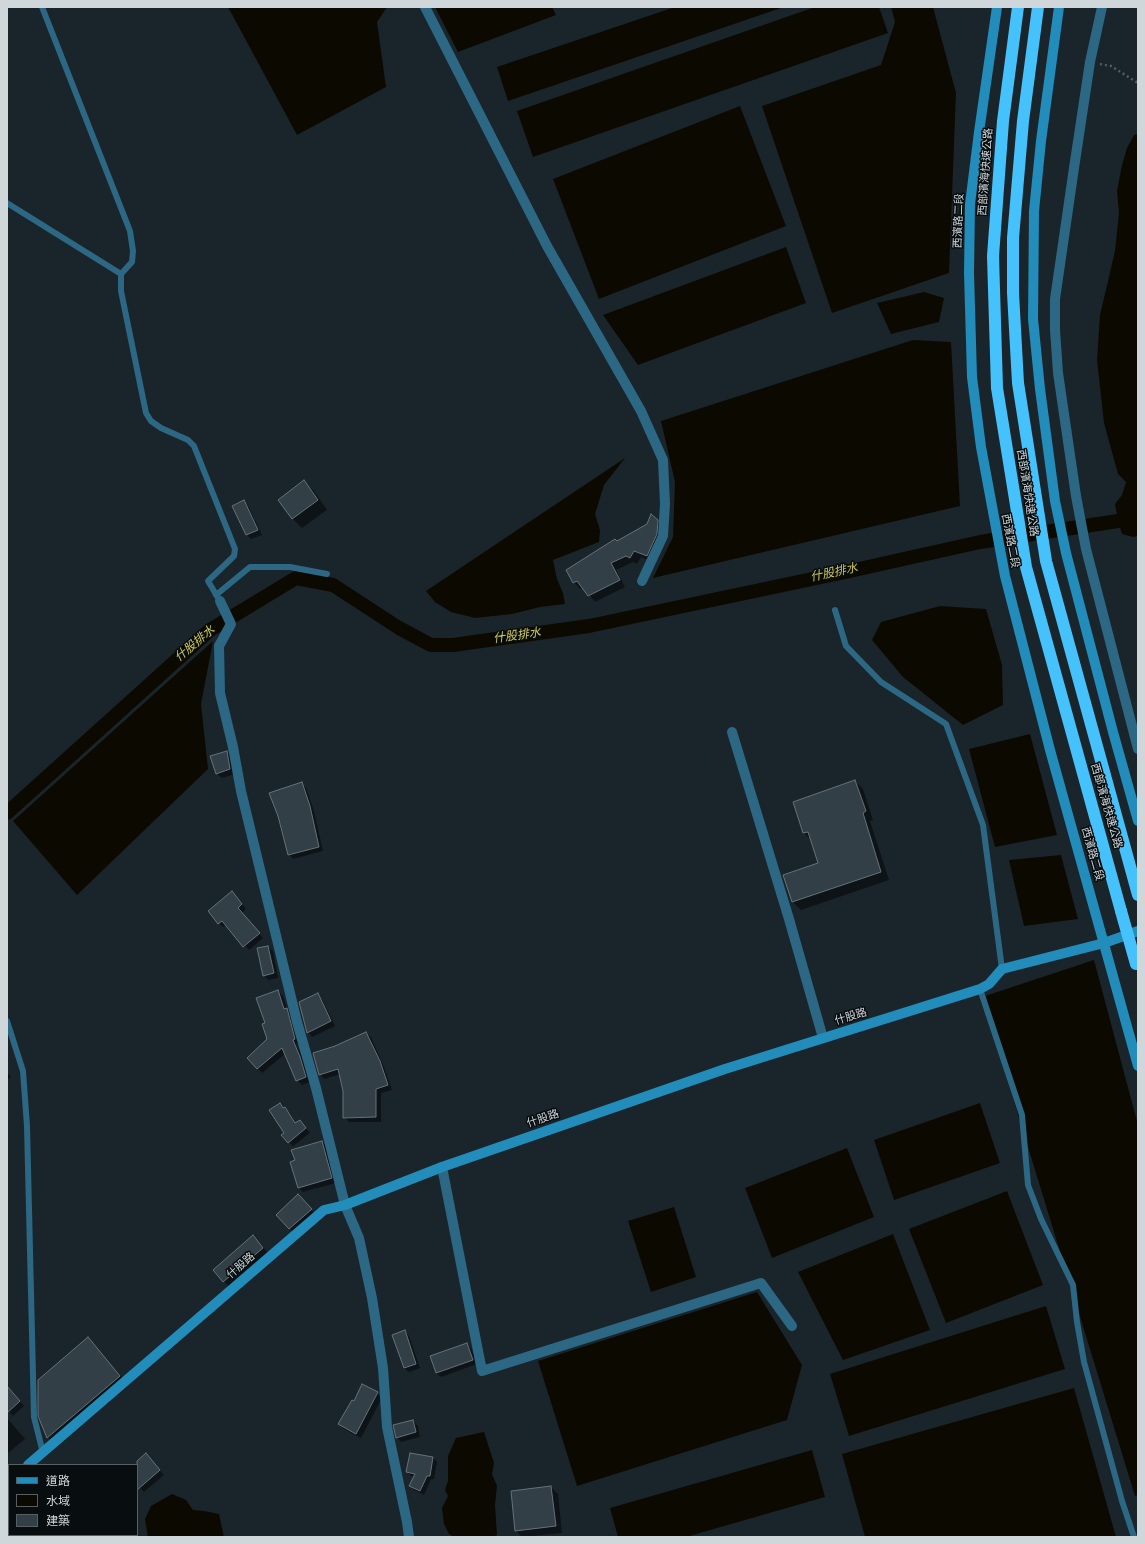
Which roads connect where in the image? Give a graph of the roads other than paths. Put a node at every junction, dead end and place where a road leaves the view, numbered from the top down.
1 (42, 7) edge
2 (425, 7) edge
3 (997, 7) edge
4 (1018, 7) edge
5 (1038, 7) edge
6 (1059, 7) edge
7 (1102, 7) edge
8 (7, 203) edge
9 (121, 274) junction
10 (327, 574) dead end
11 (642, 581) dead end
12 (218, 598) junction
13 (835, 610) dead end
14 (732, 732) dead end
15 (1138, 749) edge
16 (1138, 821) edge
17 (1138, 895) edge
18 (1138, 931) edge
19 (1104, 943) junction
20 (1137, 967) edge
21 (1002, 969) junction
22 (980, 989) junction
23 (7, 1021) edge
24 (823, 1038) junction
25 (1138, 1066) edge
26 (442, 1167) junction
27 (345, 1205) junction
28 (792, 1326) dead end
29 (43, 1453) junction
30 (29, 1464) edge
31 (409, 1537) edge
32 (1134, 1537) edge

1 - 9 lane
2 - 11 street
3 - 19 street, 西濱路二段
4 - 20 highway, 西部濱海快速公路, bridge
5 - 17 highway, 西部濱海快速公路
6 - 16 street
7 - 15 street
8 - 9 lane
9 - 12 lane
10 - 12 lane
12 - 27 street
13 - 21 lane
14 - 24 street
18 - 19 street
19 - 21 street
19 - 25 street, 西濱路二段
21 - 22 street, 什股路
22 - 24 street, 什股路
22 - 32 lane
23 - 29 lane
24 - 26 street, 什股路
26 - 27 street, 什股路
26 - 28 street
27 - 29 street, 什股路
27 - 31 street
29 - 30 street, 什股路

